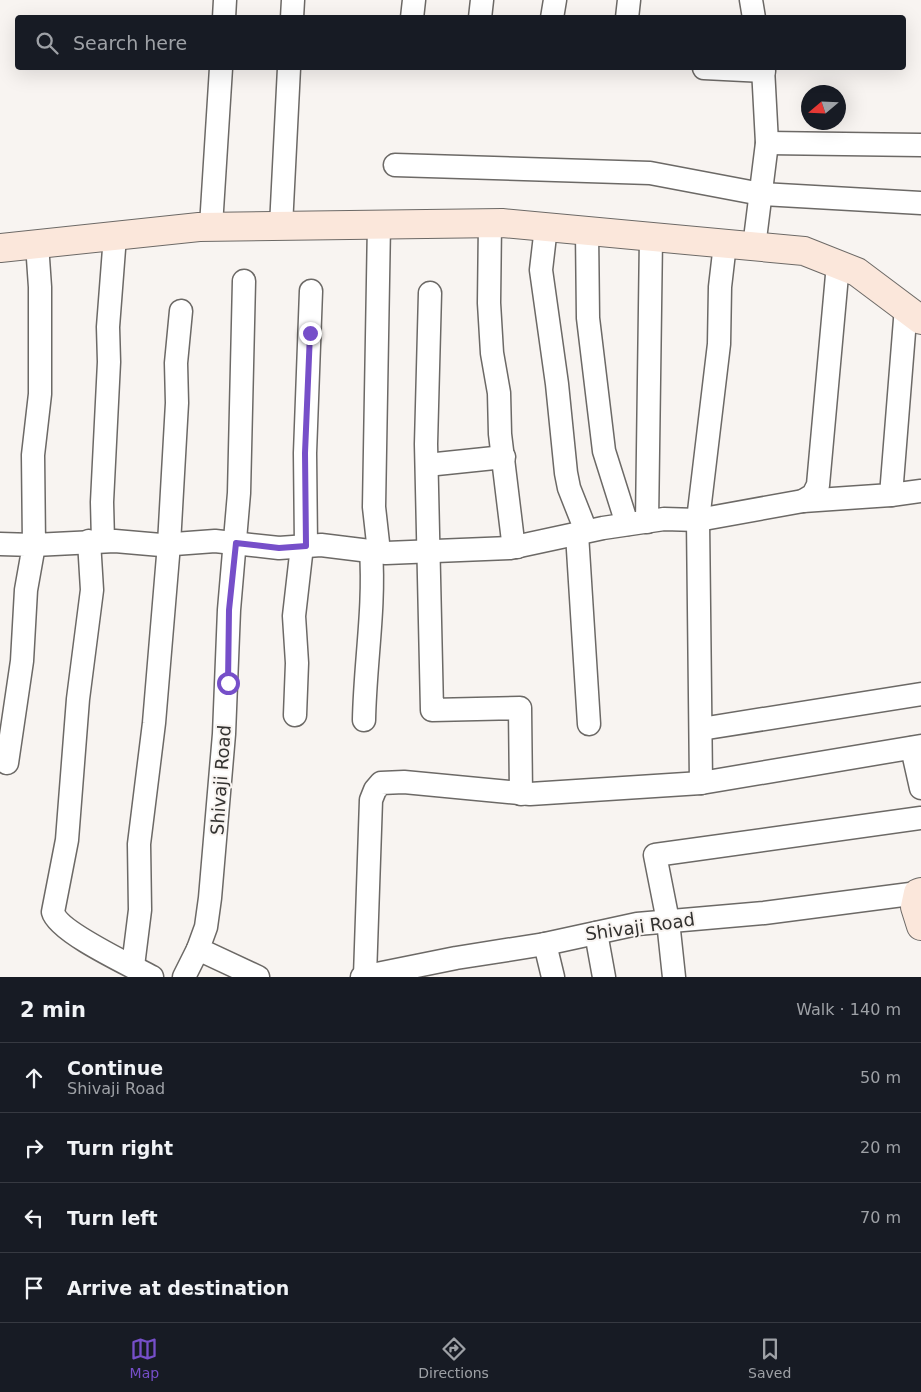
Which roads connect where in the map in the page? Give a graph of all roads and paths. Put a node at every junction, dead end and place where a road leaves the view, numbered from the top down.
1 (225, 0) edge
2 (293, 0) edge
3 (414, 0) edge
4 (482, 0) edge
5 (555, 0) edge
6 (629, 0) edge
7 (750, 0) edge
8 (224, 15) edge
9 (292, 15) edge
10 (412, 15) edge
11 (480, 15) edge
12 (552, 15) edge
13 (627, 15) edge
14 (753, 15) edge
15 (220, 70) edge
16 (289, 70) edge
17 (763, 70) edge
18 (768, 143) junction
19 (921, 145) edge
20 (395, 165) dead end
21 (761, 194) junction
22 (921, 203) edge
23 (490, 223) junction
24 (379, 224) junction
25 (211, 226) junction
26 (281, 226) junction
27 (546, 227) junction
28 (587, 231) junction
29 (115, 236) junction
30 (650, 237) junction
31 (37, 244) junction
32 (725, 244) junction
33 (754, 246) junction
34 (0, 248) edge
35 (838, 264) junction
36 (244, 281) dead end
37 (311, 291) dead end
38 (430, 293) dead end
39 (181, 311) dead end
40 (913, 314) edge
41 (504, 458) junction
42 (427, 465) junction
43 (921, 491) edge
44 (891, 495) junction
45 (803, 501) junction
46 (698, 520) junction
47 (637, 523) junction
48 (581, 533) junction
49 (96, 541) junction
50 (236, 543) junction
51 (0, 544) edge
52 (170, 544) junction
53 (34, 545) junction
54 (304, 546) junction
55 (516, 547) junction
56 (430, 551) junction
57 (375, 552) junction
58 (921, 694) edge
59 (295, 715) dead end
60 (364, 720) dead end
61 (589, 724) dead end
62 (701, 730) junction
63 (916, 747) edge
64 (7, 763) dead end
65 (701, 783) junction
66 (921, 788) edge
67 (521, 794) junction
68 (921, 818) edge
69 (920, 893) edge
70 (668, 921) junction
71 (921, 926) edge
72 (596, 932) junction
73 (545, 944) junction
74 (198, 949) junction
75 (133, 966) junction
76 (458, 967) edge
77 (152, 977) edge
78 (184, 977) edge
79 (258, 977) edge
80 (363, 977) edge
81 (553, 977) edge
82 (604, 977) edge
83 (674, 977) edge

1 - 8 street
2 - 9 street
3 - 10 street
4 - 11 street
5 - 12 street
6 - 13 street
7 - 14 street
15 - 25 street
16 - 26 street
17 - 18 street
18 - 19 street
18 - 21 street
20 - 21 street
21 - 22 street
21 - 33 street
23 - 24 street
23 - 27 street
23 - 41 street
24 - 26 street
24 - 57 street
25 - 26 street
25 - 29 street
27 - 28 street
27 - 48 street
28 - 30 street
28 - 47 street
29 - 31 street
29 - 49 street
30 - 32 street
30 - 47 street
31 - 34 street
31 - 53 street
32 - 33 street
32 - 46 street
33 - 35 street
35 - 40 street
35 - 45 street
36 - 50 street, Shivaji Road
37 - 54 street
38 - 42 street
39 - 52 street
40 - 44 street
41 - 42 street
41 - 55 street
42 - 56 street
43 - 44 street
44 - 45 street
45 - 46 street
46 - 47 street
46 - 62 street
47 - 48 street
48 - 55 street
48 - 61 street
49 - 52 street
49 - 53 street
49 - 75 street
50 - 52 street
50 - 54 street
50 - 74 street, Shivaji Road
51 - 53 street
52 - 75 street
53 - 64 street
54 - 57 street
54 - 59 street
55 - 56 street
56 - 57 street
56 - 67 street
57 - 60 street
58 - 62 street
62 - 65 street
63 - 65 street
63 - 66 street
65 - 67 street
67 - 80 street
68 - 70 street
69 - 70 street, Shivaji Road
69 - 71 street
70 - 72 street, Shivaji Road
70 - 83 street
72 - 73 street, Shivaji Road
72 - 82 street
73 - 76 street, Shivaji Road
73 - 81 street
74 - 78 street, Shivaji Road
74 - 79 street
75 - 77 street
76 - 80 street, Shivaji Road

